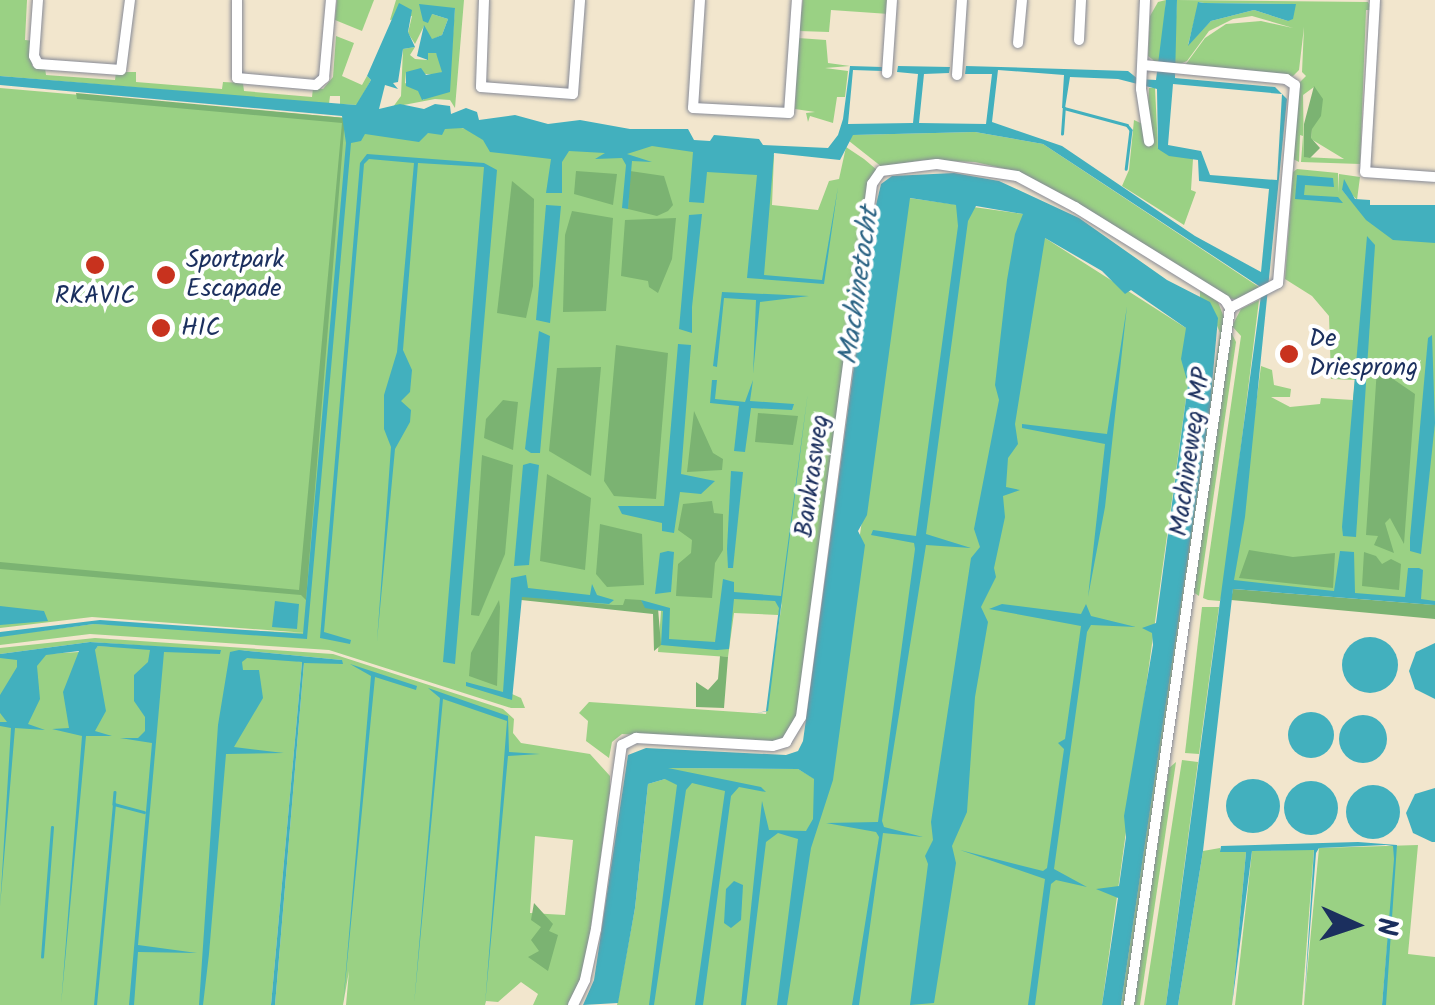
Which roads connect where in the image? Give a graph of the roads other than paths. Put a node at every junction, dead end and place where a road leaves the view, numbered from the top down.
1 (38, 0) edge
2 (130, 0) edge
3 (237, 0) edge
4 (331, 0) edge
5 (484, 0) edge
6 (580, 0) edge
7 (700, 0) edge
8 (797, 0) edge
9 (892, 0) edge
10 (962, 0) edge
11 (1022, 0) edge
12 (1081, 0) edge
13 (1145, 0) edge
14 (1376, 0) edge
15 (1079, 40) dead end
16 (1018, 44) dead end
17 (888, 74) dead end
18 (957, 75) dead end
19 (1142, 77) junction
20 (1149, 142) dead end
21 (1435, 178) edge
22 (1230, 308) junction
23 (572, 1005) edge
24 (1129, 1005) edge

1 - 2 street
3 - 4 street
5 - 6 street
7 - 8 street
9 - 17 street
10 - 18 street
11 - 16 street
12 - 15 street
13 - 19 street
14 - 21 street
19 - 20 street
19 - 22 street
22 - 23 street, Bankrasweg
22 - 24 street, Machineweg MP

